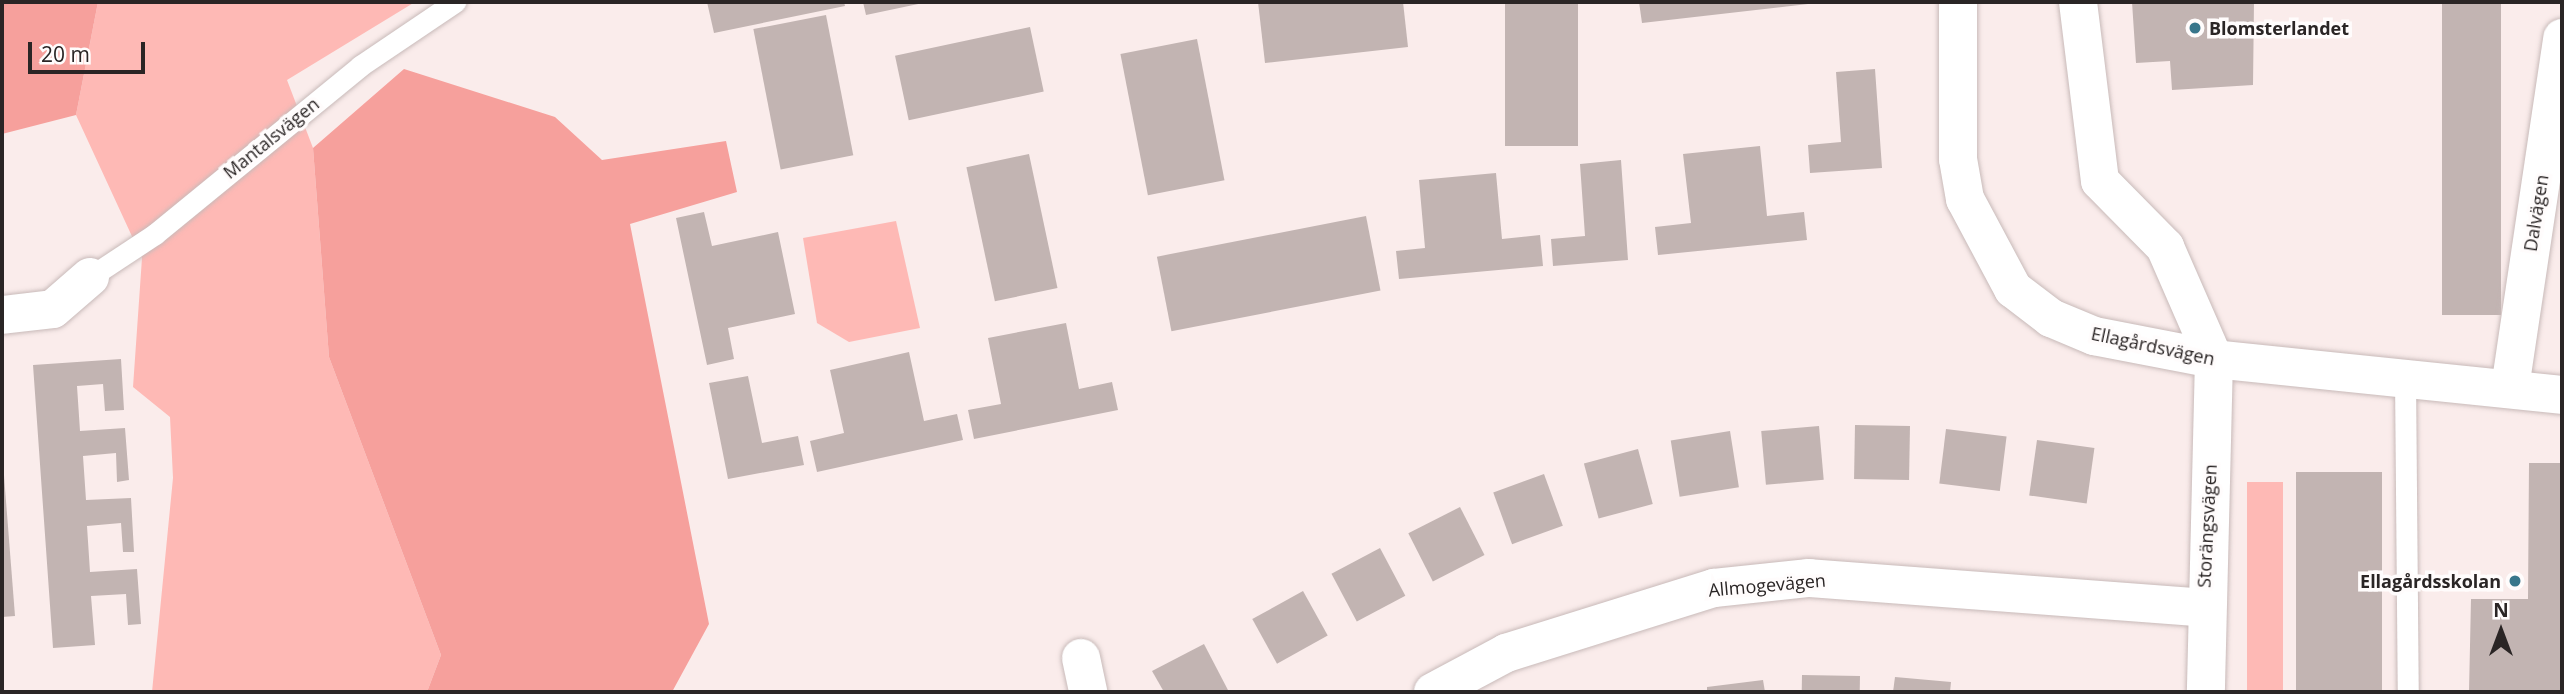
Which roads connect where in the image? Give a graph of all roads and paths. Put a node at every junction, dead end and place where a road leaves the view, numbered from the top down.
1 (454, 2) edge
2 (1958, 2) edge
3 (2078, 2) edge
4 (2562, 38) edge
5 (90, 277) joint
6 (2, 315) edge
7 (2214, 359) junction
8 (2405, 376) junction
9 (2510, 388) junction
10 (2562, 395) edge
11 (2204, 608) junction
12 (1433, 692) edge
13 (2206, 692) edge
14 (2408, 692) edge

1 - 5 lane, Mantalsvägen
2 - 7 street, Ellagårdsvägen
3 - 7 street
4 - 9 street, Dalvägen
5 - 6 street
7 - 8 street, Ellagårdsvägen
7 - 11 street, Storängsvägen
8 - 9 street, Ellagårdsvägen
8 - 14 lane
9 - 10 street, Ellagårdsvägen
11 - 12 street, Allmogevägen
11 - 13 street, Storängsvägen

